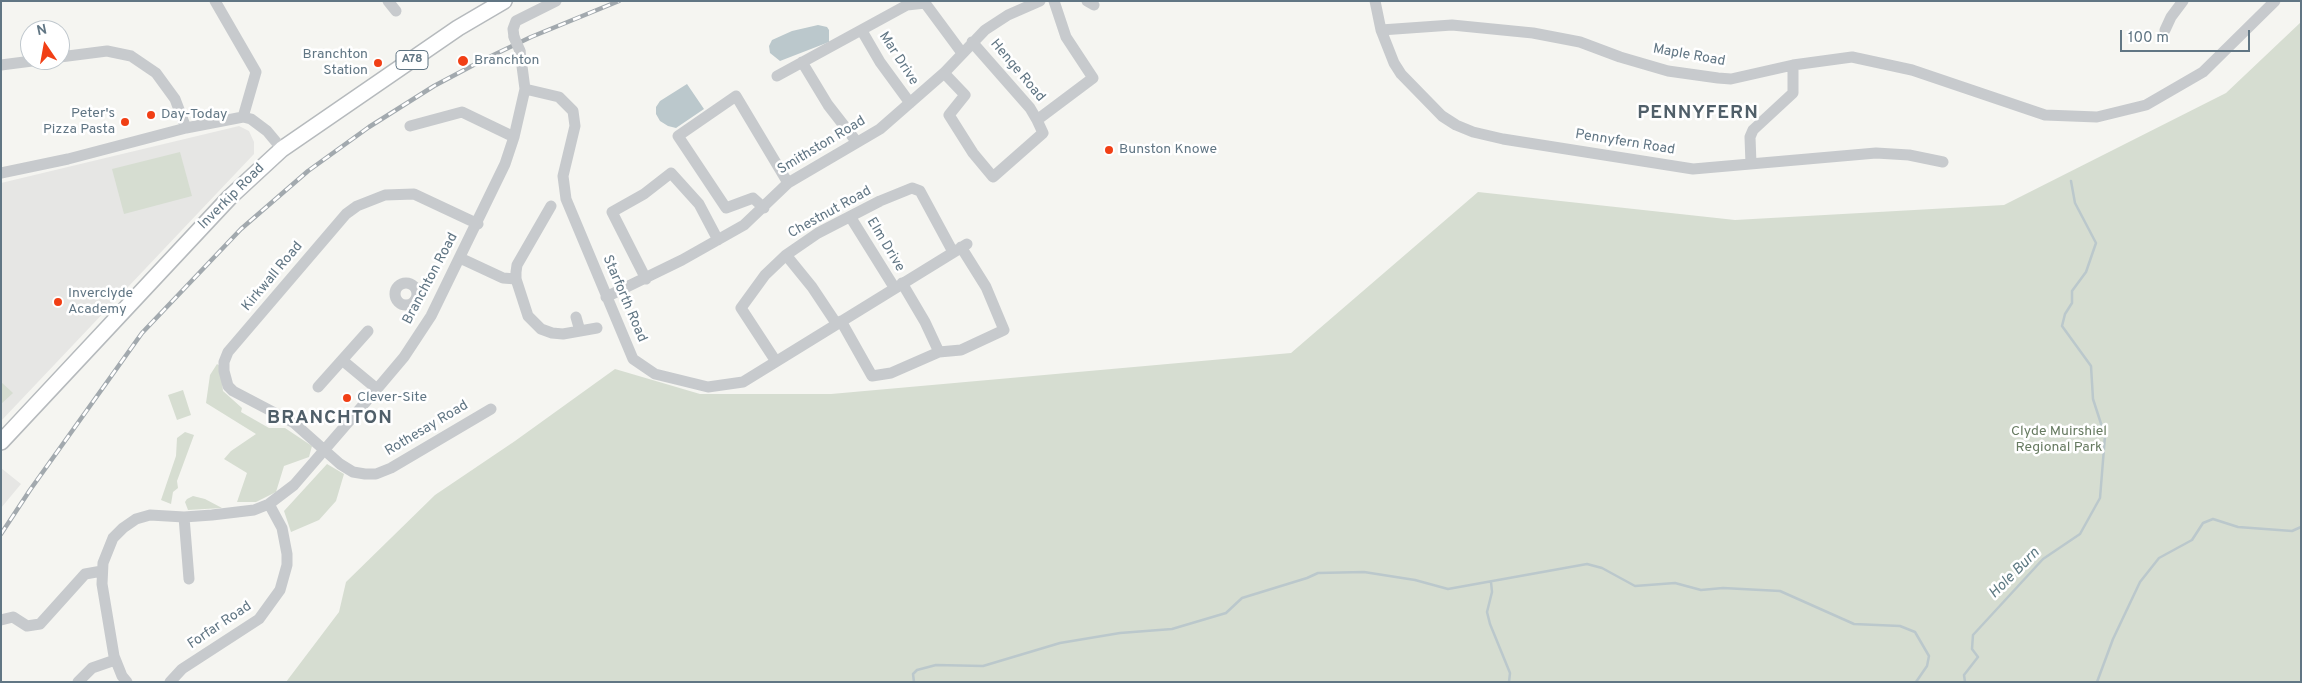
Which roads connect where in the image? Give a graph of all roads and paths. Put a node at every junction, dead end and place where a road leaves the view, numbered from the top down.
1 (215, 1) edge
2 (388, 1) edge
3 (504, 1) edge
4 (556, 1) edge
5 (1040, 1) edge
6 (1054, 1) edge
7 (1375, 1) edge
8 (2184, 1) edge
9 (2275, 1) edge
10 (396, 11) dead end
11 (1381, 30) junction
12 (2165, 30) dead end
13 (862, 31) junction
14 (972, 42) junction
15 (962, 53) junction
16 (70, 56) edge
17 (802, 62) junction
18 (20, 63) edge
19 (1, 65) edge
20 (1792, 65) junction
21 (944, 73) junction
22 (777, 76) dead end
23 (525, 90) junction
24 (910, 103) junction
25 (243, 117) junction
26 (1038, 120) junction
27 (410, 126) dead end
28 (186, 128) junction
29 (514, 137) junction
30 (856, 142) junction
31 (282, 149) junction
32 (1943, 162) dead end
33 (1751, 164) junction
34 (1, 173) edge
35 (788, 183) junction
36 (551, 206) dead end
37 (764, 208) junction
38 (851, 218) junction
39 (543, 220) junction
40 (478, 224) junction
41 (554, 227) dead end
42 (718, 240) junction
43 (960, 248) junction
44 (786, 255) junction
45 (460, 258) junction
46 (516, 279) junction
47 (646, 279) junction
48 (898, 285) junction
49 (606, 297) junction
50 (416, 298) dead end
51 (436, 307) junction
52 (576, 317) dead end
53 (838, 322) junction
54 (597, 328) dead end
55 (368, 331) dead end
56 (580, 331) junction
57 (939, 352) junction
58 (342, 360) junction
59 (775, 360) junction
60 (318, 387) dead end
61 (377, 389) junction
62 (491, 408) dead end
63 (1, 442) edge
64 (325, 451) junction
65 (269, 504) junction
66 (184, 518) junction
67 (102, 571) junction
68 (189, 579) dead end
69 (1, 620) edge
70 (115, 660) junction
71 (78, 682) edge
72 (127, 682) edge
73 (170, 682) edge

1 - 25 street
2 - 10 street
3 - 31 highway, Inverkip Road / A78
4 - 23 street, Branchton Road, bridge
5 - 14 street, Smithston Road
6 - 26 street
7 - 11 street, Pennyfern Road
8 - 12 street
9 - 20 street, Maple Road
11 - 20 street, Maple Road
11 - 33 street, Pennyfern Road
13 - 15 street
13 - 17 street
13 - 24 street, Mar Drive
14 - 15 street, Smithston Road
14 - 26 street, Henge Road
15 - 21 street, Smithston Road
16 - 28 street
17 - 22 street
17 - 30 street
18 - 19 street
20 - 33 street
21 - 24 street, Smithston Road
21 - 26 street
23 - 29 street, Branchton Road
23 - 49 street, Starforth Road
24 - 30 street, Smithston Road
25 - 28 street
25 - 31 street
27 - 29 street
28 - 34 street
29 - 40 street, Branchton Road
30 - 35 street, Smithston Road
31 - 63 highway, Inverkip Road / A78
32 - 33 street, Pennyfern Road
35 - 37 street, Smithston Road
35 - 37 street
36 - 39 street
37 - 42 street, Smithston Road
38 - 43 street, Chestnut Road
38 - 44 street, Chestnut Road
38 - 48 street, Elm Drive
39 - 41 street
39 - 46 street
40 - 45 street, Branchton Road
40 - 64 street, Kirkwall Road
42 - 47 street, Smithston Road
42 - 47 street
43 - 48 street, Starforth Road
43 - 57 street, Chestnut Road
44 - 53 street
44 - 59 street, Chestnut Road
45 - 46 street
45 - 51 street, Branchton Road
46 - 56 street
47 - 49 street, Smithston Road
48 - 53 street, Starforth Road
48 - 57 street, Elm Drive
49 - 59 street, Starforth Road
50 - 51 street
51 - 61 street, Branchton Road
52 - 56 street
53 - 57 street
53 - 59 street, Starforth Road
54 - 56 street
55 - 58 street
58 - 60 street
58 - 61 street
61 - 64 street, Branchton Road
62 - 64 street, Rothesay Road
64 - 65 street, Branchton Road
65 - 66 street, Branchton Road
65 - 73 street, Forfar Road
66 - 67 street, Branchton Road
66 - 68 street
67 - 69 street
67 - 70 street, Branchton Road
70 - 71 street
70 - 72 street, Branchton Road

